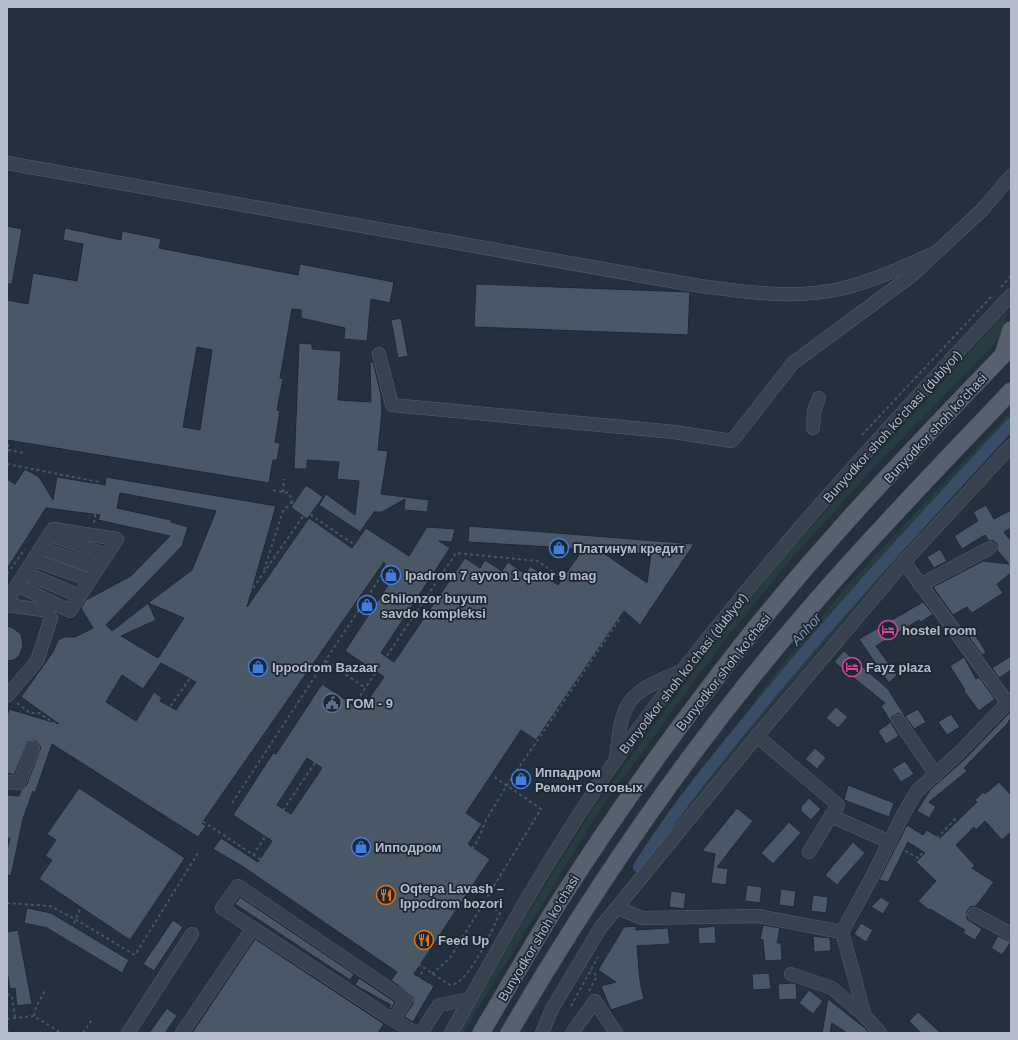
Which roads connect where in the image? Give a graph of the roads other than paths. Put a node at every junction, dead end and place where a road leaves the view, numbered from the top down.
1 (7, 163) edge
2 (1011, 176) edge
3 (937, 252) junction
4 (1011, 295) edge
5 (1011, 330) edge
6 (1007, 351) edge
7 (380, 354) dead end
8 (1011, 390) edge
9 (819, 398) dead end
10 (813, 428) dead end
11 (1011, 446) edge
12 (859, 509) junction
13 (880, 528) junction
14 (50, 535) junction
15 (41, 548) junction
16 (990, 548) dead end
17 (106, 555) junction
18 (34, 560) junction
19 (904, 562) junction
20 (98, 568) junction
21 (25, 573) junction
22 (90, 580) junction
23 (17, 585) junction
24 (920, 585) junction
25 (80, 596) junction
26 (7, 601) edge
27 (7, 605) edge
28 (682, 671) junction
29 (7, 696) edge
30 (1009, 701) edge
31 (899, 721) dead end
32 (757, 736) junction
33 (33, 748) dead end
34 (616, 761) junction
35 (936, 775) junction
36 (7, 782) edge
37 (831, 816) junction
38 (890, 842) junction
39 (809, 852) dead end
40 (618, 908) junction
41 (974, 914) dead end
42 (253, 928) junction
43 (842, 932) junction
44 (192, 934) dead end
45 (1011, 934) edge
46 (791, 974) dead end
47 (470, 999) junction
48 (865, 1016) junction
49 (393, 1020) junction
50 (128, 1033) edge
51 (182, 1033) edge
52 (416, 1033) edge
53 (421, 1033) edge
54 (451, 1033) edge
55 (481, 1033) edge
56 (509, 1033) edge
57 (542, 1033) edge
58 (572, 1033) edge
59 (616, 1033) edge
60 (880, 1033) edge

1 - 3 street
2 - 3 street
3 - 7 street
4 - 28 street, Bunyodkor shoh koʻchasi (dublyor)
5 - 6 main road
6 - 12 main road, Bunyodkor shoh ko'chasi
8 - 13 main road, Bunyodkor shoh ko'chasi
9 - 10 street
11 - 19 street
12 - 13 main road
12 - 55 main road, Bunyodkor shoh ko'chasi
13 - 56 main road, Bunyodkor shoh ko'chasi
14 - 15 street
14 - 17 street
14 - 17 street
15 - 18 street
15 - 20 street
16 - 24 street
17 - 20 street
18 - 21 street
18 - 22 street
19 - 24 street
19 - 32 street
20 - 22 street
21 - 23 street
21 - 25 street
22 - 25 street
23 - 25 street
23 - 26 street
24 - 30 street
27 - 29 street
28 - 34 street, Bunyodkor shoh koʻchasi (dublyor)
28 - 34 street
30 - 35 street
31 - 35 street
32 - 37 street
32 - 40 street
33 - 36 street
34 - 47 street, Bunyodkor shoh koʻchasi (dublyor)
35 - 38 street
37 - 38 street
37 - 39 street
38 - 43 street
40 - 43 street
40 - 57 street
41 - 45 street
42 - 49 street
42 - 49 street
42 - 51 street
43 - 48 street
44 - 50 street
46 - 48 street
47 - 53 street
47 - 54 street, Bunyodkor shoh koʻchasi (dublyor)
48 - 60 street
49 - 52 street
58 - 59 street

